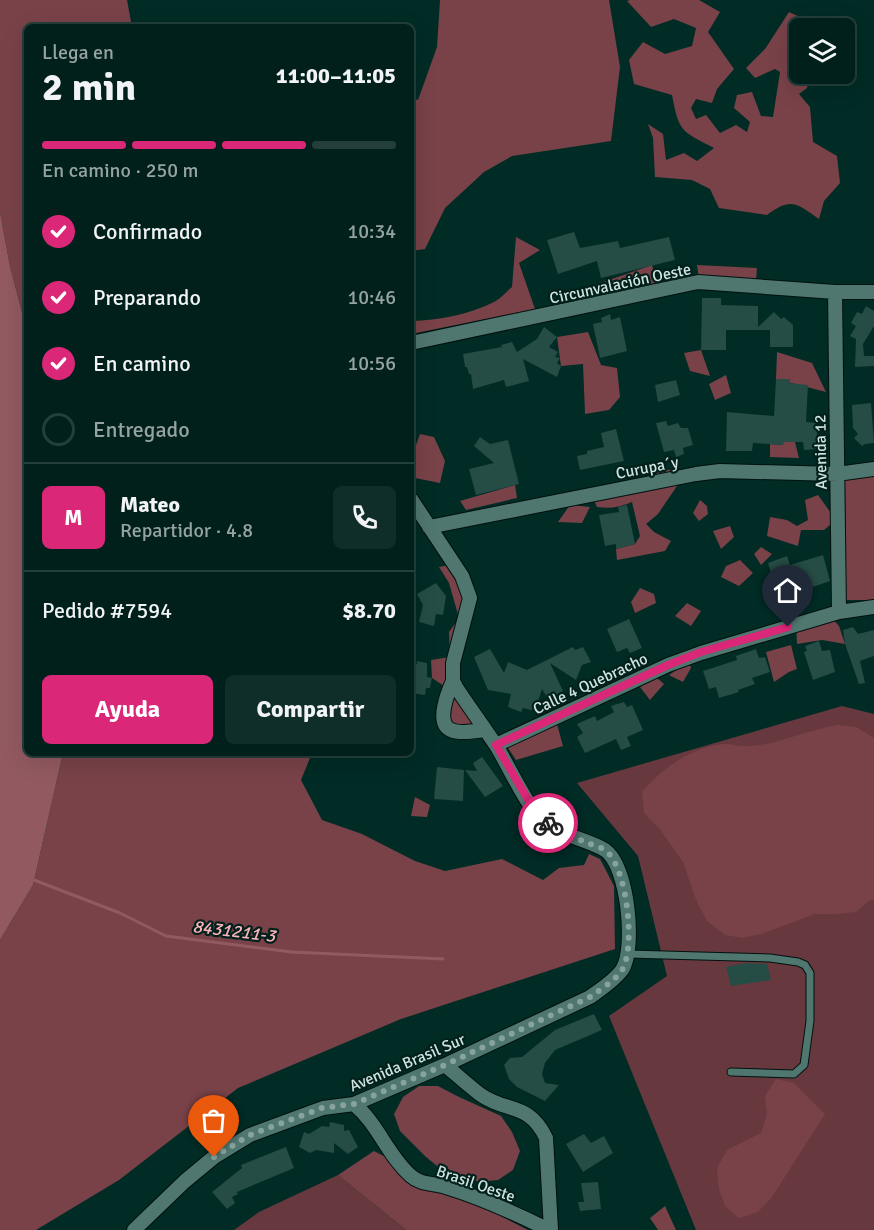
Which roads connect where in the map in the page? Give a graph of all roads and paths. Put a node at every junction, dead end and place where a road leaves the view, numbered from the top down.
1 (835, 292) junction
2 (874, 292) edge
3 (414, 342) edge
4 (874, 469) edge
5 (837, 474) junction
6 (414, 504) edge
7 (429, 527) junction
8 (874, 607) edge
9 (838, 612) junction
10 (453, 681) junction
11 (485, 730) junction
12 (496, 745) junction
13 (628, 954) junction
14 (445, 1065) junction
15 (731, 1072) dead end
16 (354, 1104) junction
17 (134, 1230) edge
18 (550, 1230) edge

1 - 2 street, Circunvalación Oeste
1 - 3 street, Circunvalación Oeste
1 - 5 street, Avenida 12
4 - 5 street, Curupa´y
5 - 7 street, Curupa´y
5 - 9 street, Avenida 12
6 - 7 street
7 - 10 street
8 - 9 street, Calle 4 Quebracho
9 - 12 street, Calle 4 Quebracho
10 - 11 street
10 - 11 street
11 - 12 street
12 - 13 street
13 - 14 street, Avenida Brasil Sur
13 - 15 lane
14 - 16 street, Avenida Brasil Sur
14 - 18 street, Brasil Oeste
16 - 17 street, Avenida Brasil Sur
16 - 18 street, Brasil Oeste

